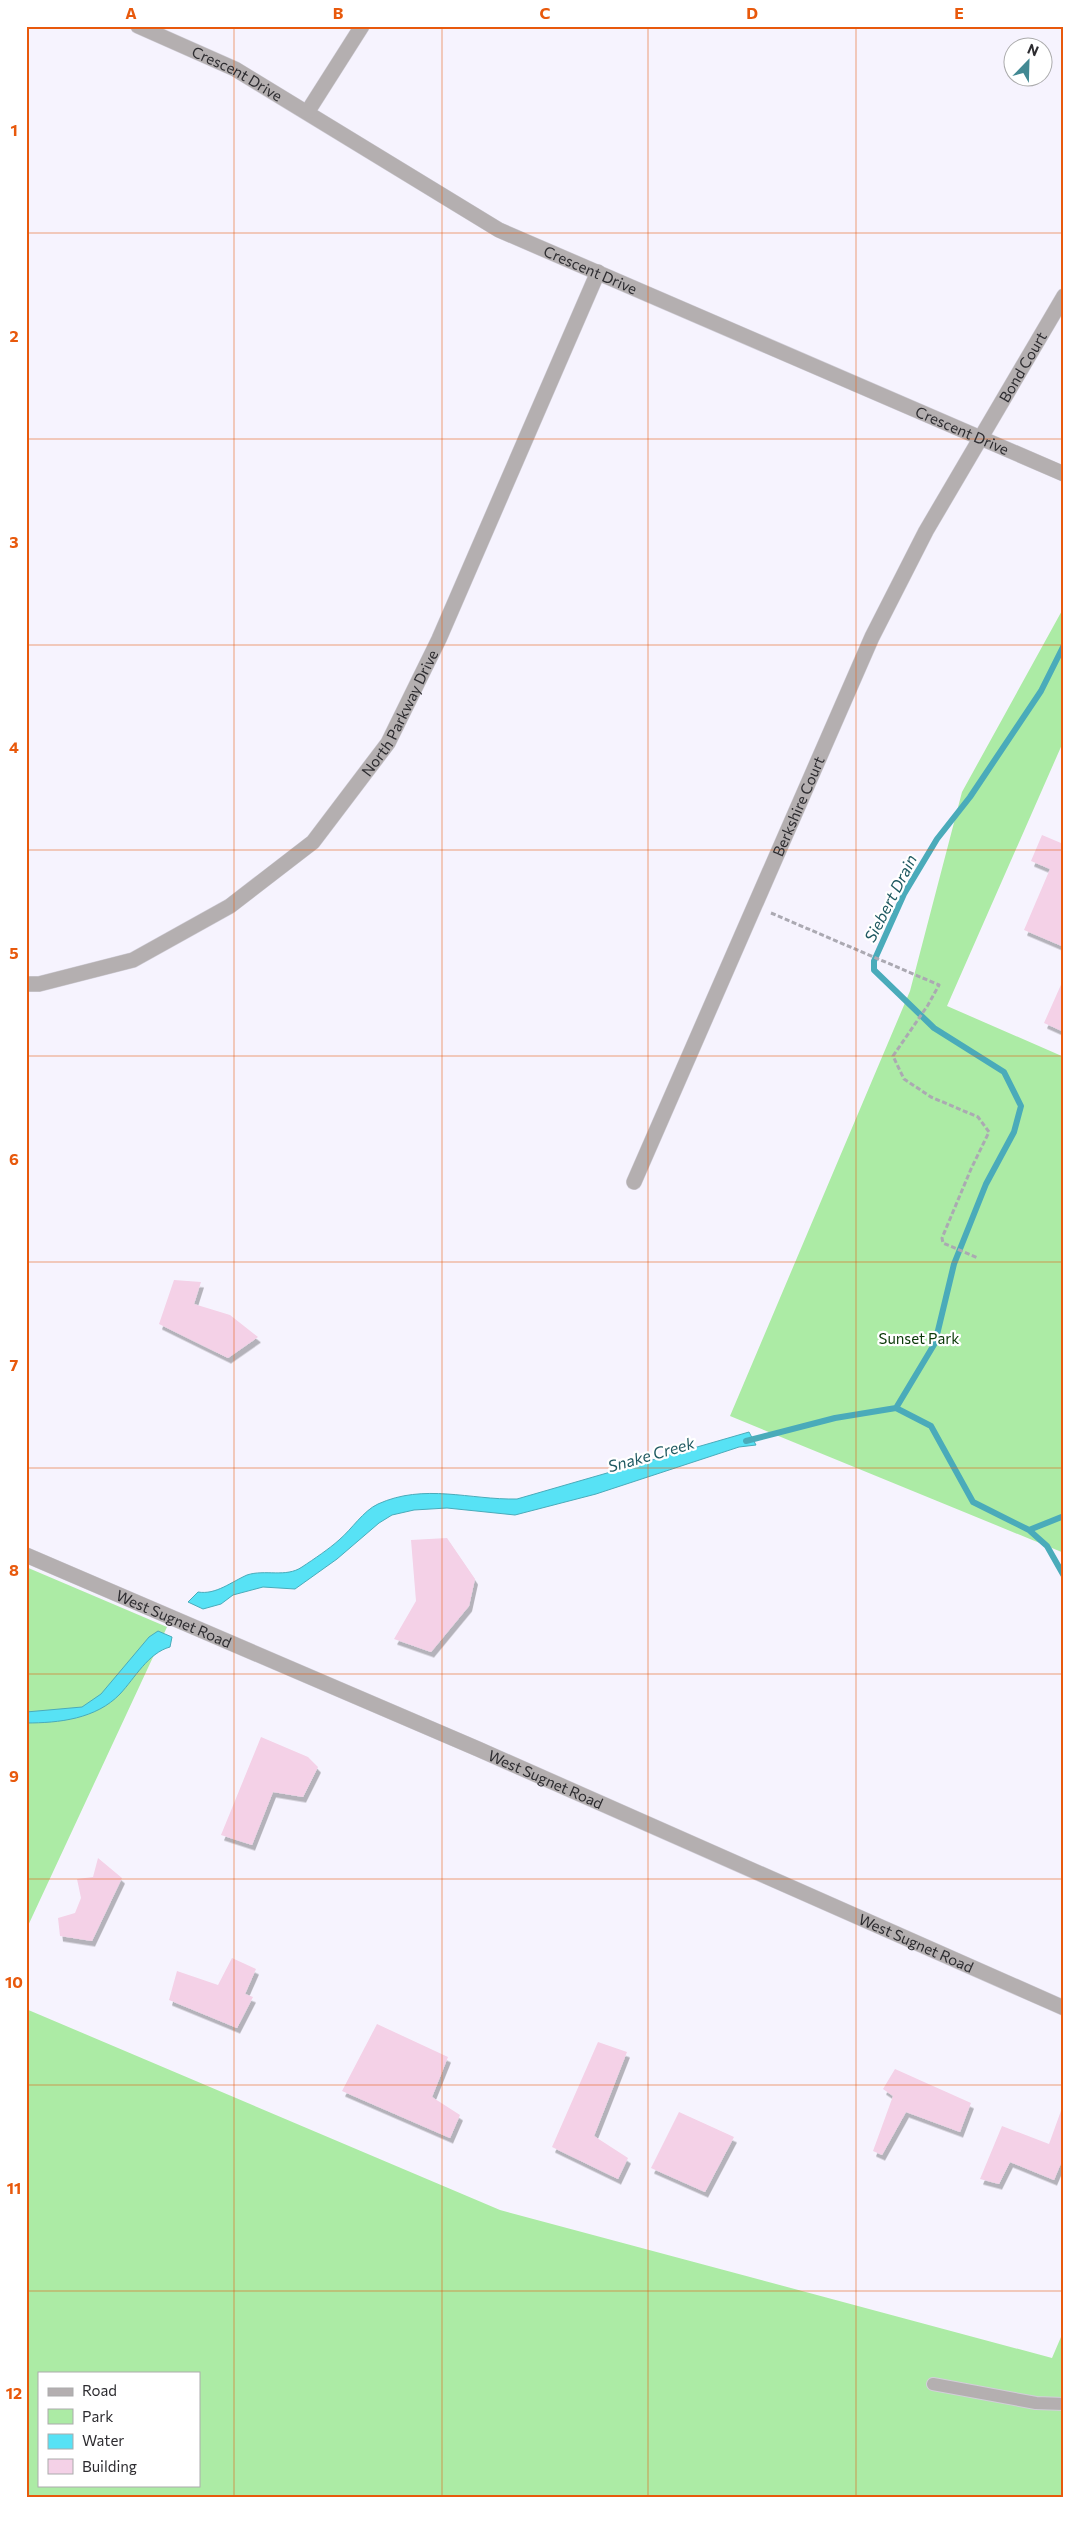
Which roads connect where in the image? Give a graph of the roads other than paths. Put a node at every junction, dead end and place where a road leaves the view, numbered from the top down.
1 (138, 26) edge
2 (362, 26) edge
3 (308, 111) junction
4 (598, 272) junction
5 (1064, 296) edge
6 (980, 438) junction
7 (1064, 474) edge
8 (26, 984) edge
9 (634, 1182) dead end
10 (26, 1555) edge
11 (1064, 2008) edge
12 (933, 2384) dead end
13 (1064, 2404) edge

1 - 3 street, Crescent Drive
2 - 3 street
3 - 4 street, Crescent Drive
4 - 6 street, Crescent Drive
4 - 8 street, North Parkway Drive
5 - 6 street, Bond Court
6 - 7 street, Crescent Drive
6 - 9 street, Berkshire Court
10 - 11 street, West Sugnet Road
12 - 13 lane

